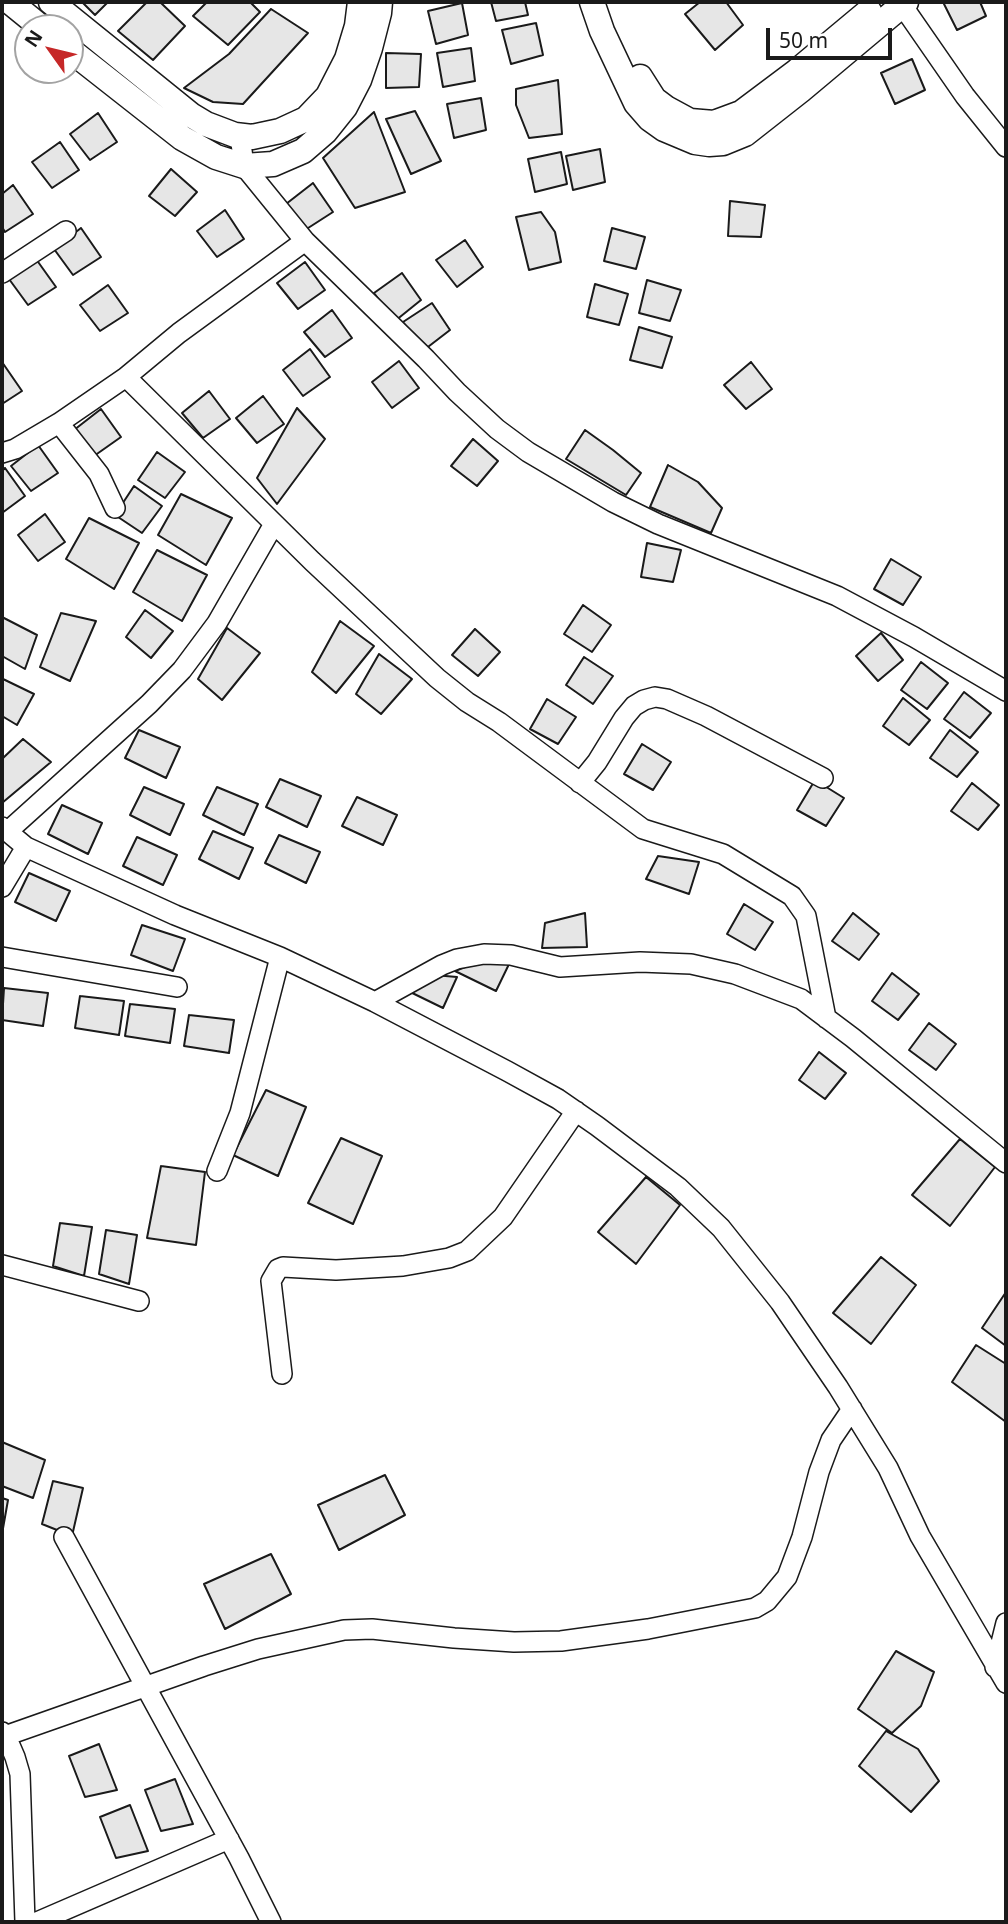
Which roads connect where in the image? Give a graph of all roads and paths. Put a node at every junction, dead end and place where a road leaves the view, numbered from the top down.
1 (10, 2) edge
2 (51, 2) edge
3 (360, 2) edge
4 (380, 2) edge
5 (592, 2) edge
6 (609, 2) edge
7 (896, 3) edge
8 (25, 14) edge
9 (84, 61) edge
10 (240, 135) junction
11 (1006, 147) edge
12 (244, 166) junction
13 (66, 231) dead end
14 (305, 241) junction
15 (2, 273) edge
16 (126, 377) junction
17 (59, 423) junction
18 (2, 453) edge
19 (115, 508) dead end
20 (274, 524) junction
21 (1006, 691) edge
22 (823, 778) dead end
23 (580, 783) junction
24 (5, 829) edge
25 (26, 847) junction
26 (2, 887) edge
27 (2, 957) edge
28 (280, 957) junction
29 (177, 987) dead end
30 (375, 1002) junction
31 (826, 1018) junction
32 (576, 1111) junction
33 (1006, 1163) edge
34 (217, 1171) dead end
35 (2, 1265) edge
36 (139, 1301) dead end
37 (282, 1374) dead end
38 (852, 1409) junction
39 (64, 1537) dead end
40 (1006, 1623) edge
41 (1001, 1675) edge
42 (146, 1686) junction
43 (3, 1735) edge
44 (229, 1839) junction
45 (25, 1922) edge
46 (37, 1922) edge
47 (271, 1922) edge

1 - 8 main road
2 - 10 main road
3 - 10 main road
4 - 12 main road
5 - 7 main road
6 - 7 main road
7 - 11 street
9 - 12 main road
10 - 12 street
12 - 14 street
13 - 15 street
14 - 16 street
14 - 21 street
16 - 17 street
16 - 20 street
17 - 18 street
17 - 19 street
20 - 23 street
20 - 24 street
22 - 23 street
23 - 31 street
24 - 25 street
25 - 26 street
25 - 28 street
27 - 29 street
28 - 30 street
28 - 34 street
30 - 31 street
30 - 32 street
31 - 33 street
32 - 37 street
32 - 38 street
35 - 36 street
38 - 41 street
38 - 42 street
39 - 42 street
40 - 41 street
42 - 43 street
42 - 44 street
43 - 45 street
44 - 46 street
44 - 47 street

